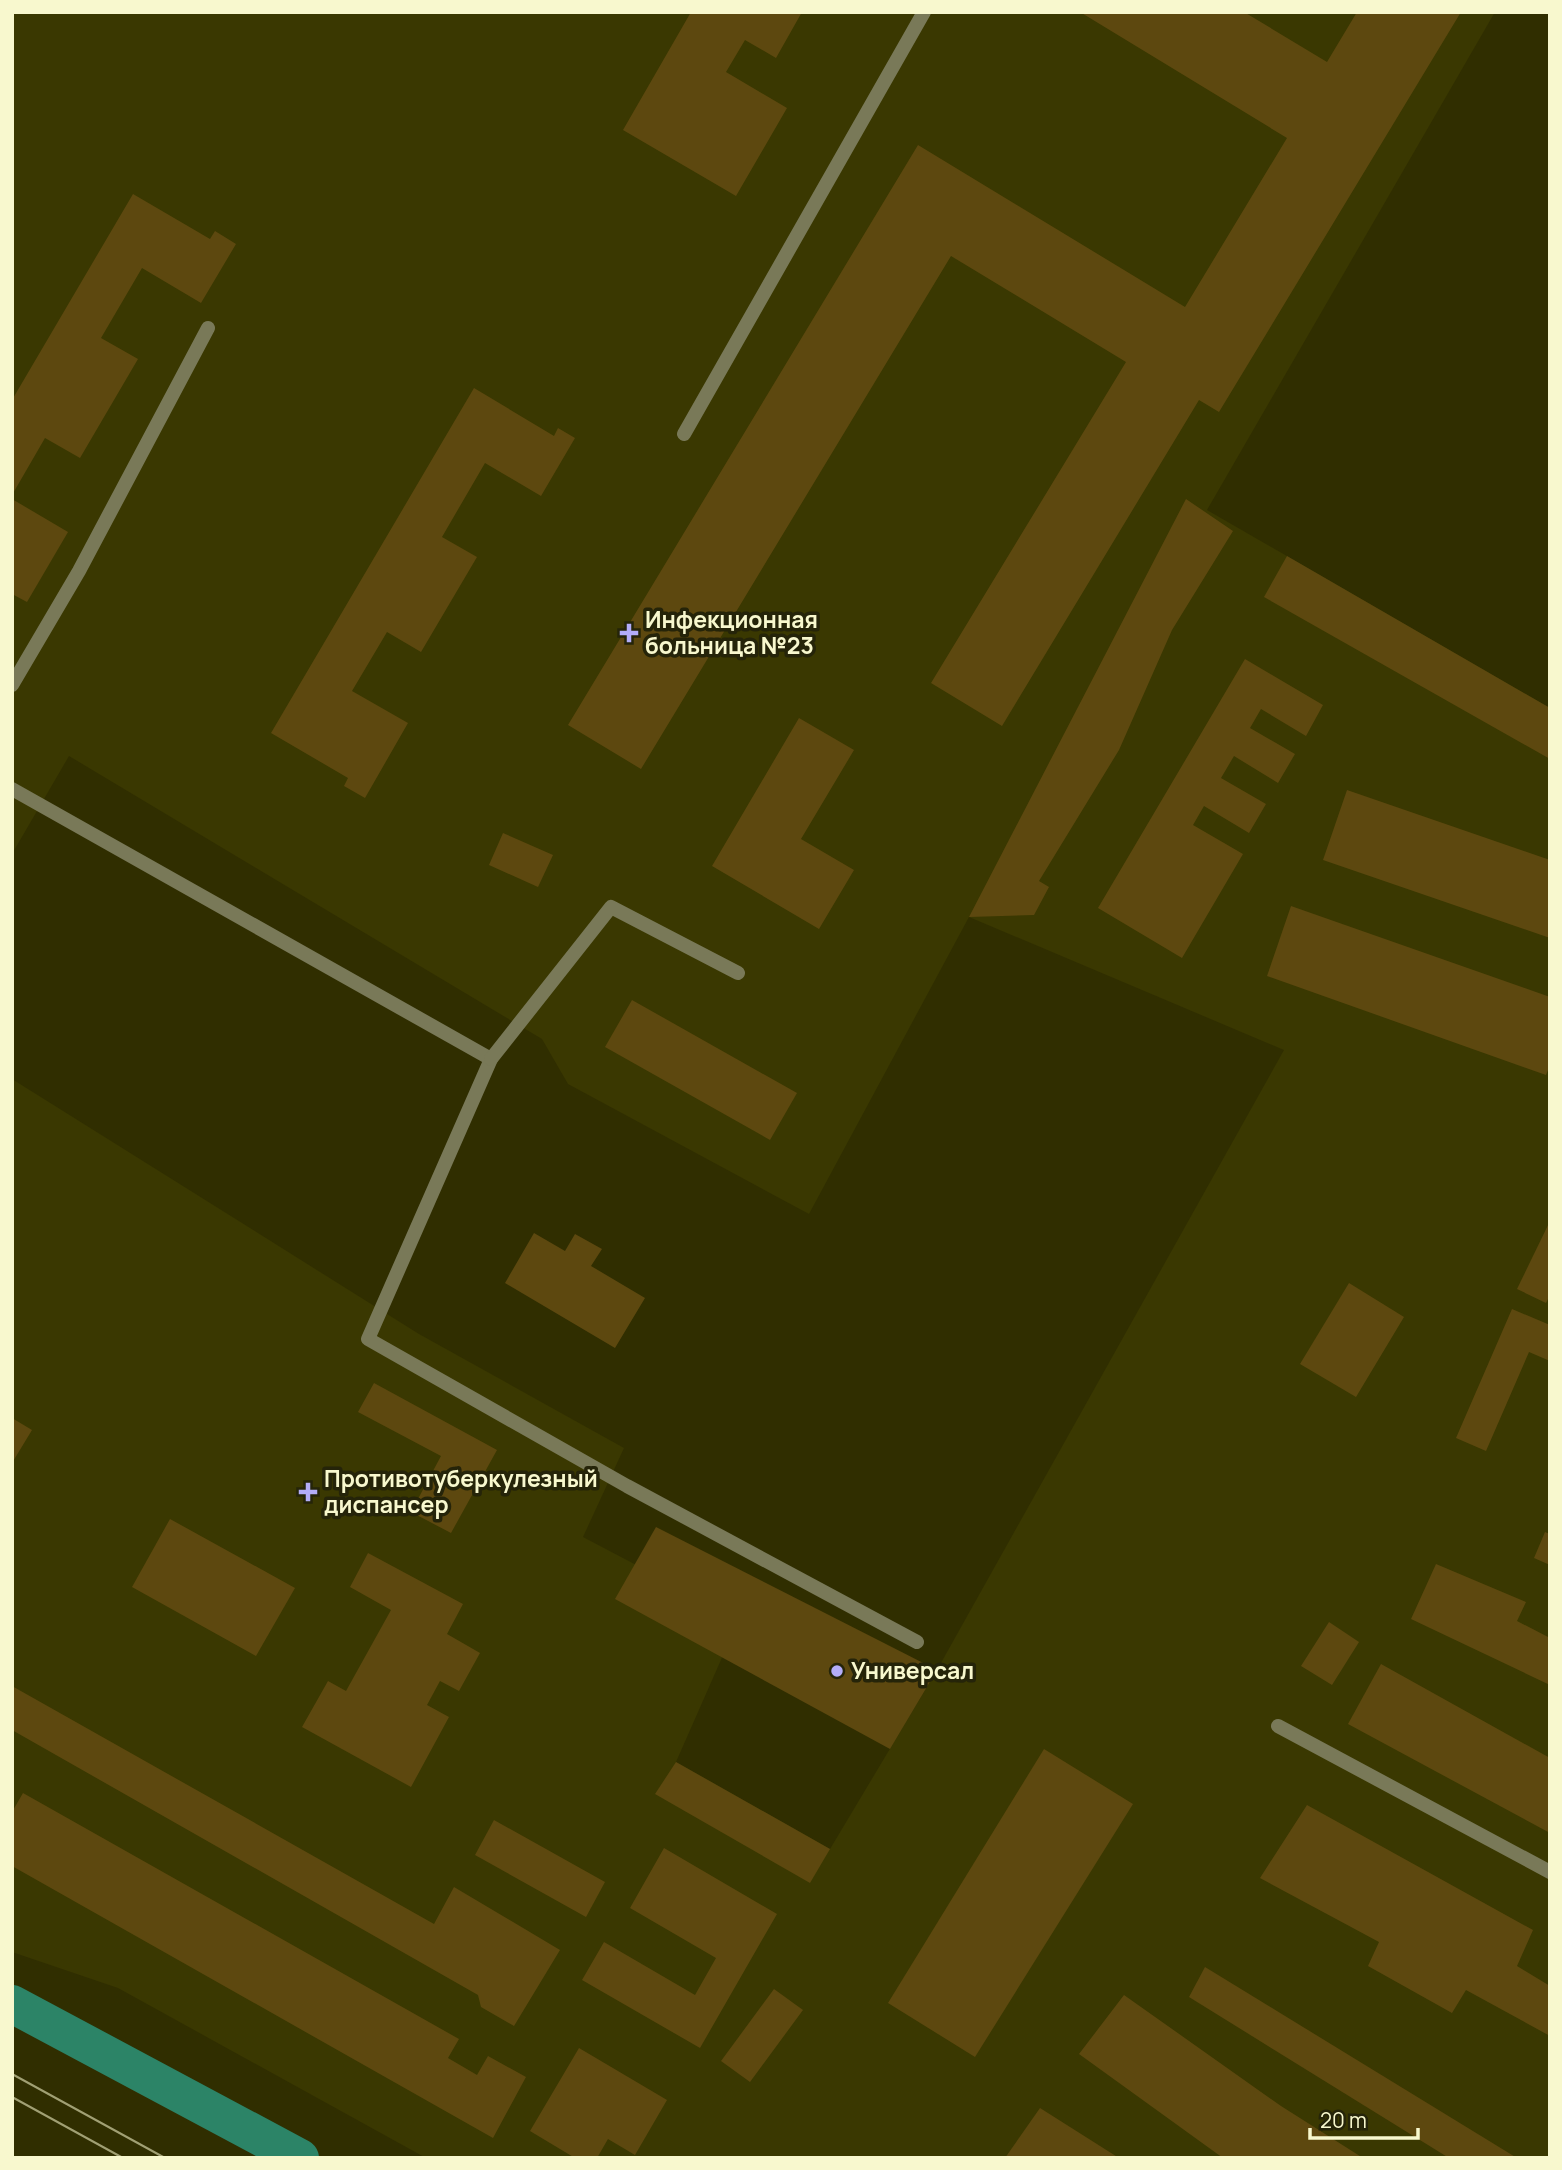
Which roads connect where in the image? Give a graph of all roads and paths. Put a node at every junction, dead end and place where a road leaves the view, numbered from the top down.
1 (924, 12) edge
2 (208, 328) dead end
3 (684, 434) dead end
4 (12, 684) edge
5 (12, 789) edge
6 (738, 973) dead end
7 (491, 1059) junction
8 (917, 1642) dead end
9 (1278, 1726) dead end
10 (1550, 1872) edge

1 - 3 lane
2 - 4 lane
5 - 7 lane
6 - 7 lane
7 - 8 lane
9 - 10 lane

